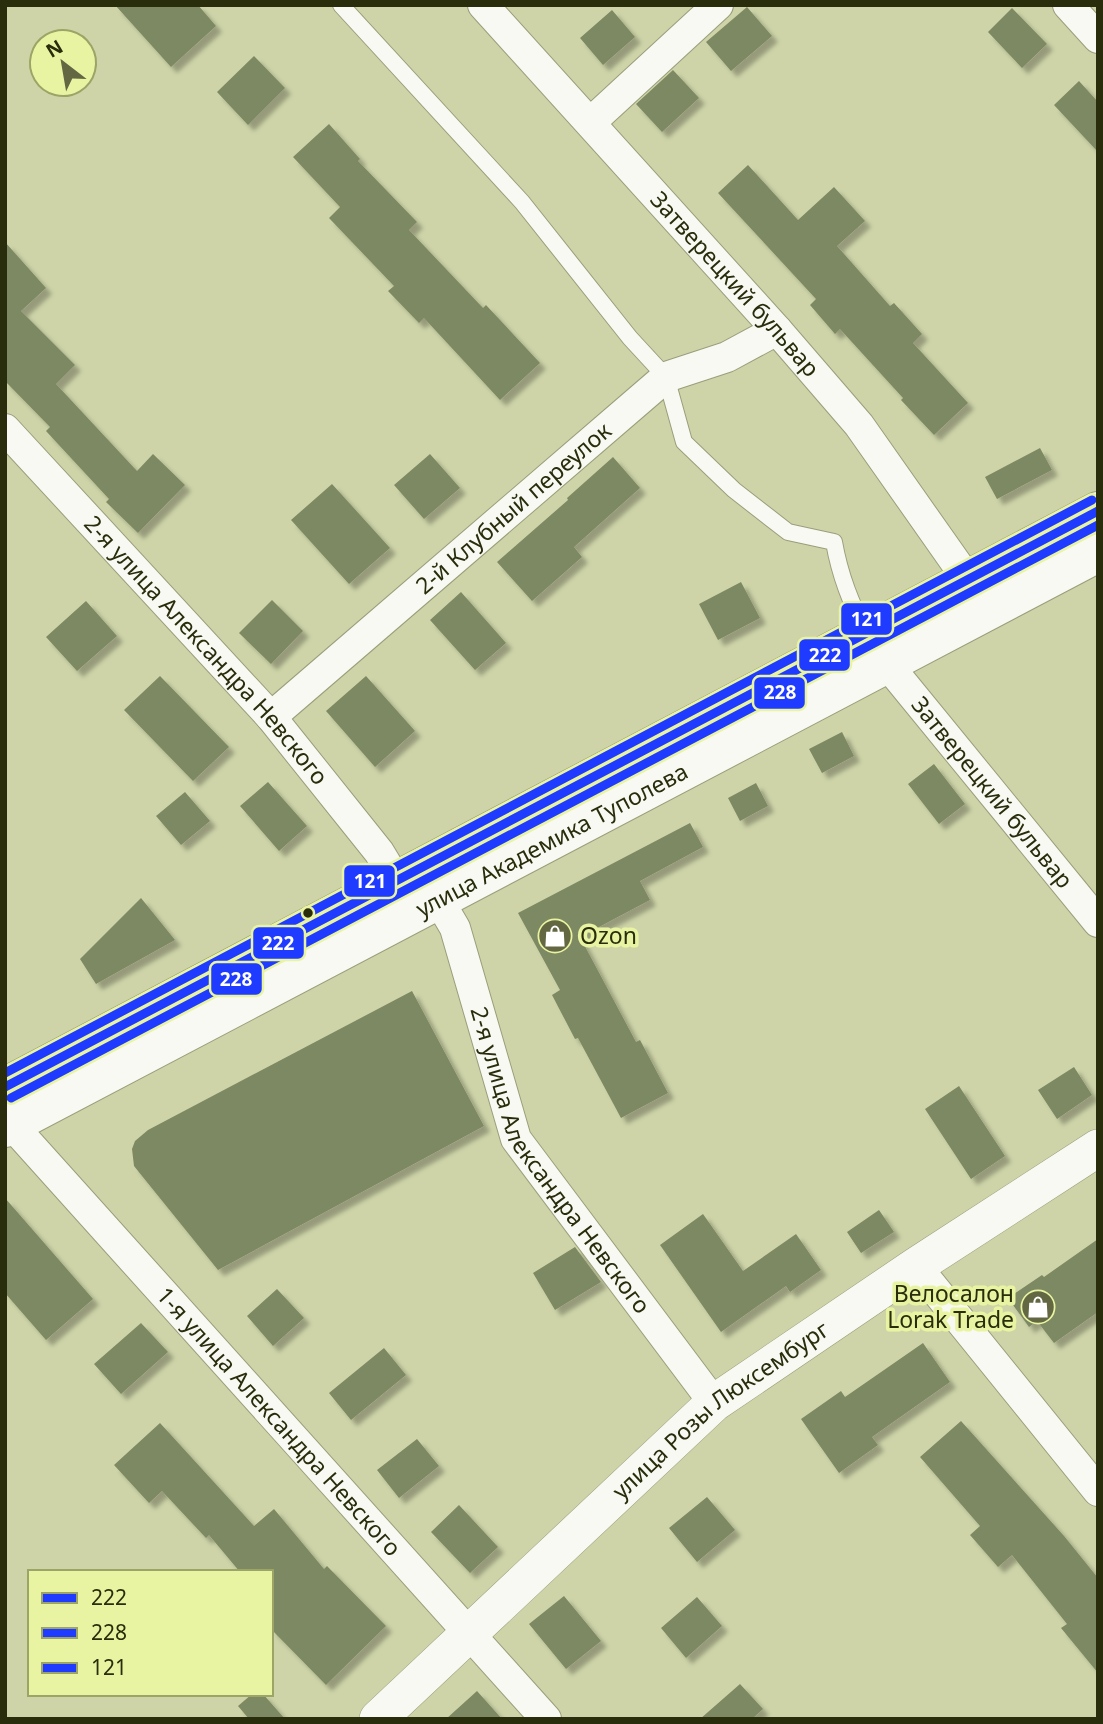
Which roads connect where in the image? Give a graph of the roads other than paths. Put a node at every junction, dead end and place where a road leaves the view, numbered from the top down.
1 (341, 5) edge
2 (483, 5) edge
3 (718, 5) edge
4 (1068, 5) edge
5 (1098, 38) edge
6 (590, 122) junction
7 (777, 330) junction
8 (666, 377) junction
9 (5, 429) edge
10 (1098, 511) edge
11 (1098, 553) edge
12 (968, 580) junction
13 (948, 632) junction
14 (877, 649) junction
15 (271, 717) junction
16 (396, 880) junction
17 (438, 899) junction
18 (1098, 922) edge
19 (18, 1081) edge
20 (9, 1126) edge
21 (1098, 1147) edge
22 (916, 1266) junction
23 (714, 1403) junction
24 (1098, 1491) edge
25 (469, 1633) junction
26 (378, 1719) edge
27 (546, 1719) edge

1 - 8 lane
2 - 6 street, Затверецкий бульвар
3 - 6 street
4 - 5 street
6 - 7 street, Затверецкий бульвар
7 - 8 street, 2-й Клубный переулок
7 - 12 street, Затверецкий бульвар
8 - 14 lane
8 - 15 street, 2-й Клубный переулок
9 - 15 street, 2-я улица Александра Невского
10 - 12 main road, улица Академика Туполева
11 - 13 main road, улица Академика Туполева
12 - 13 main road
12 - 14 main road, улица Академика Туполева
13 - 14 main road, улица Академика Туполева
14 - 16 main road, улица Академика Туполева
14 - 17 main road, улица Академика Туполева
14 - 18 street, Затверецкий бульвар
15 - 16 street, 2-я улица Александра Невского
16 - 19 main road, улица Академика Туполева
17 - 20 main road, улица Академика Туполева
17 - 23 street, 2-я улица Александра Невского
19 - 20 main road
20 - 25 street, 1-я улица Александра Невского
21 - 22 street, улица Розы Люксембург
22 - 23 street, улица Розы Люксембург
22 - 24 street
23 - 25 street, улица Розы Люксембург
25 - 26 street, улица Розы Люксембург
25 - 27 street, 1-я улица Александра Невского

